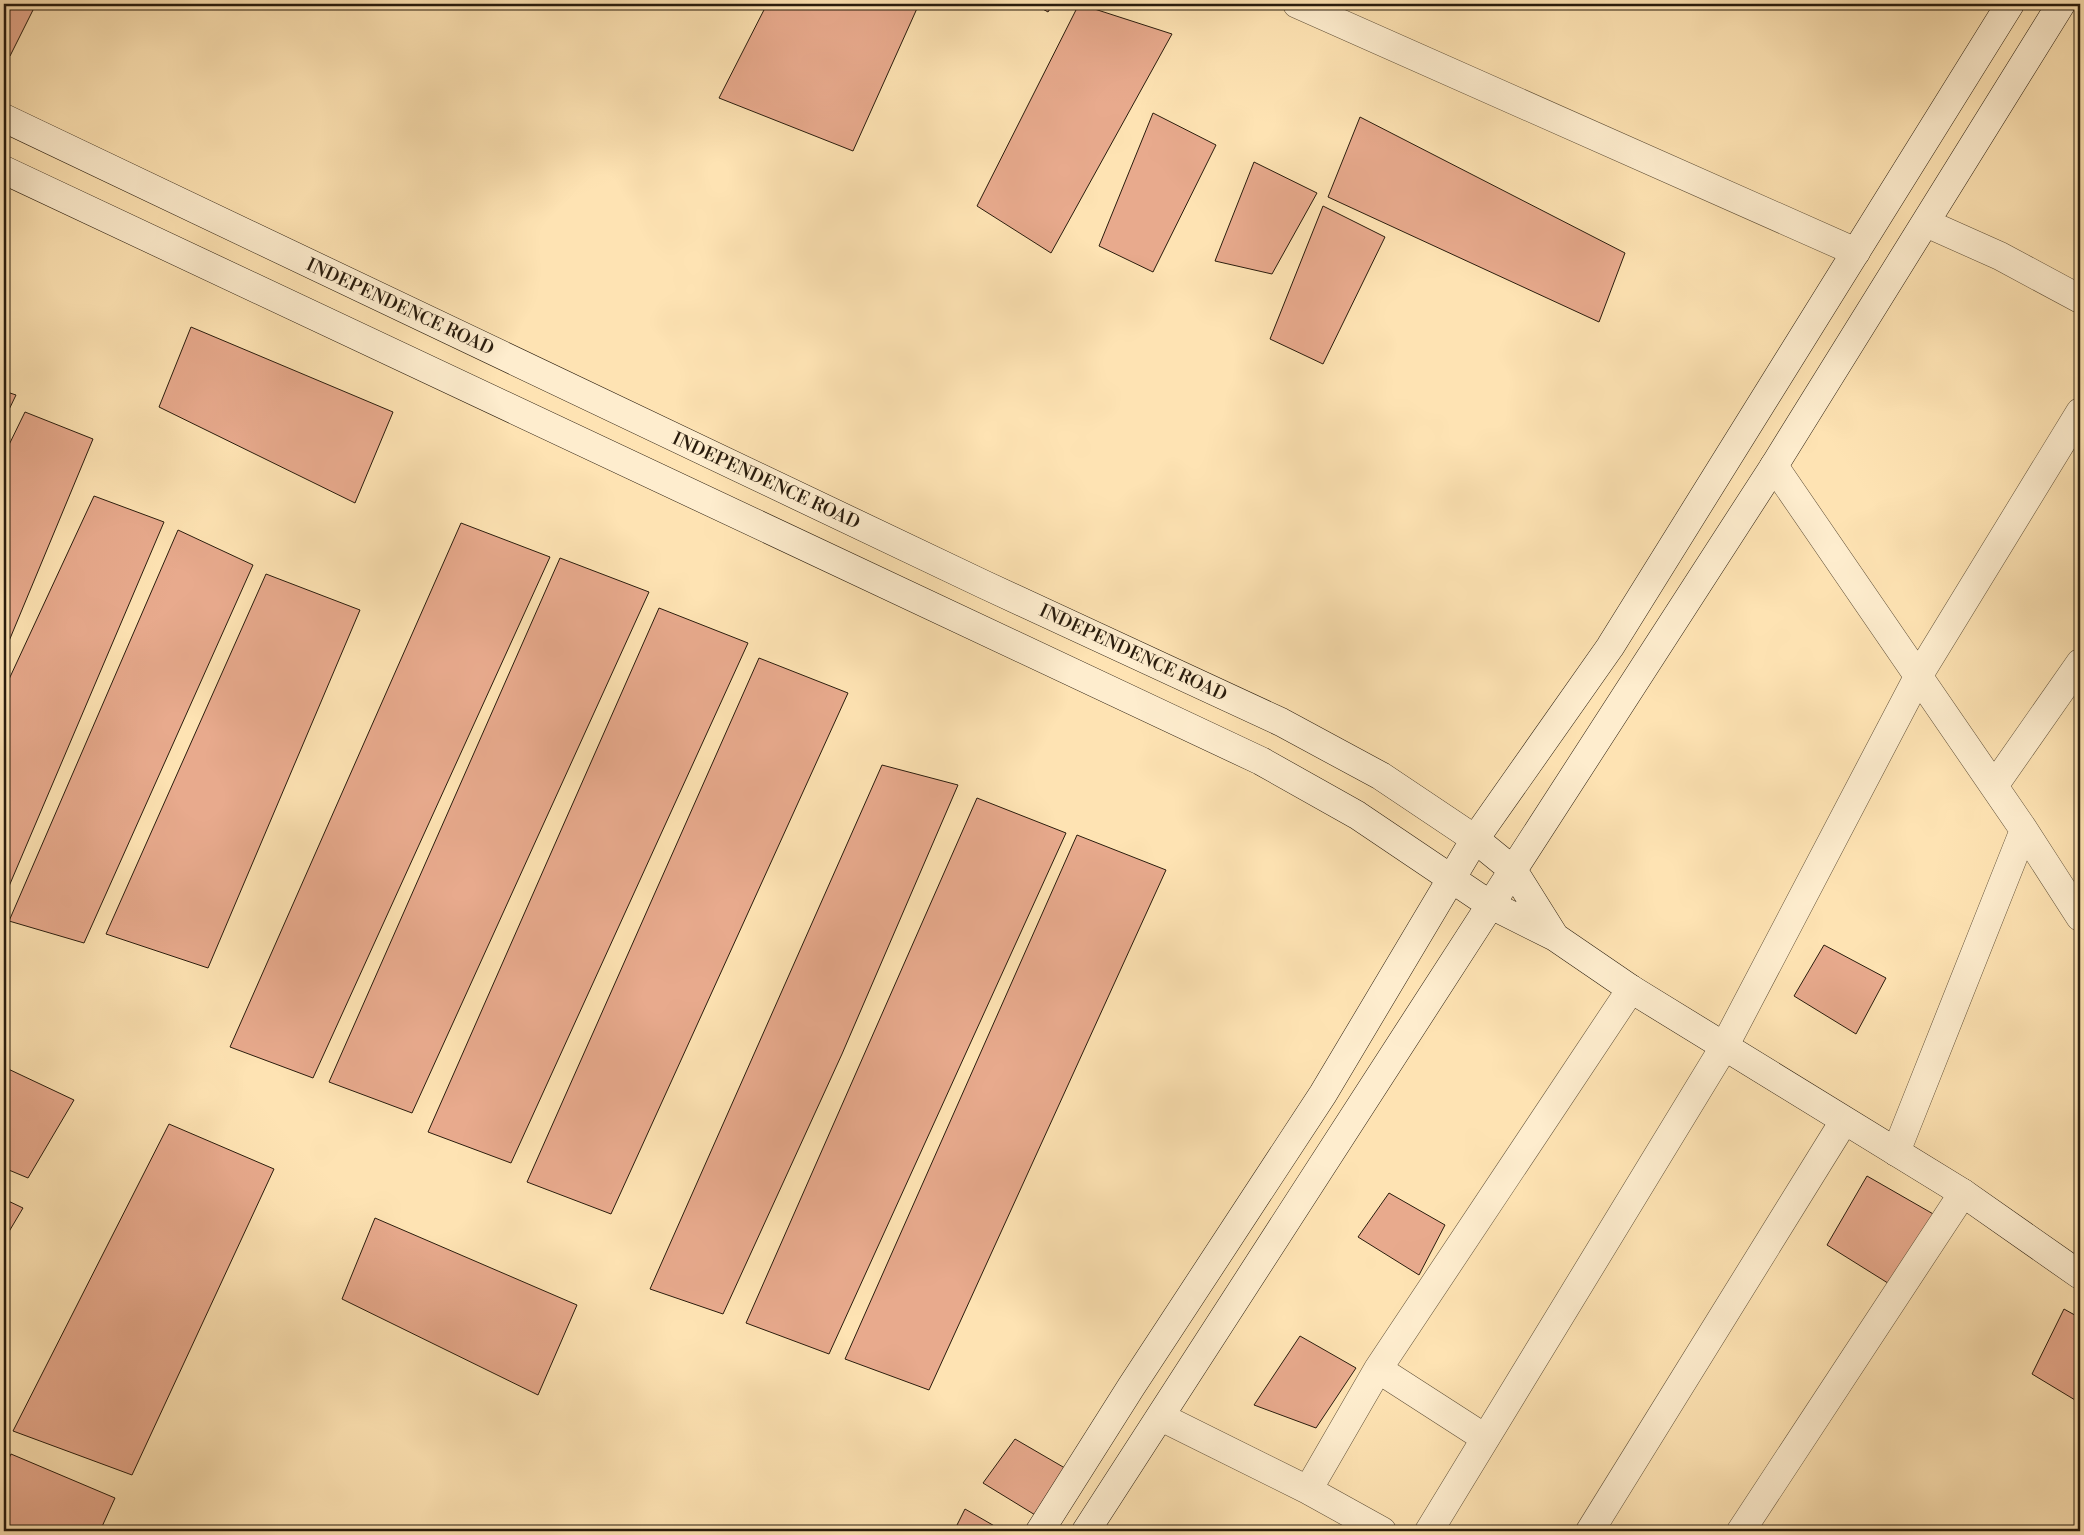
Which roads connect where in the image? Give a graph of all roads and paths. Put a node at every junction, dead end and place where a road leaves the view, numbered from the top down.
1 (1297, 4) edge
2 (2010, 4) edge
3 (2061, 4) edge
4 (4, 118) edge
5 (4, 170) edge
6 (1926, 223) junction
7 (1856, 252) junction
8 (2080, 299) edge
9 (2080, 412) edge
10 (1774, 466) junction
11 (2080, 663) edge
12 (1919, 676) junction
13 (1994, 786) junction
14 (2024, 830) junction
15 (1475, 839) junction
16 (1513, 870) junction
17 (1452, 879) junction
18 (1489, 904) junction
19 (2080, 917) edge
20 (1556, 937) junction
21 (1631, 990) junction
22 (1724, 1047) junction
23 (1844, 1121) junction
24 (1896, 1152) junction
25 (1963, 1193) junction
26 (2080, 1275) edge
27 (1378, 1369) junction
28 (1161, 1417) junction
29 (1485, 1438) junction
30 (1308, 1490) junction
31 (1040, 1531) edge
32 (1086, 1531) edge
33 (1382, 1531) edge
34 (1429, 1531) edge
35 (1590, 1531) edge
36 (1741, 1531) edge

1 - 7 main road
2 - 7 main road
3 - 6 main road
4 - 15 main road, INDEPENDENCE ROAD
5 - 17 main road
6 - 8 main road
6 - 10 main road
7 - 15 main road
9 - 12 main road
10 - 12 main road
10 - 16 main road
11 - 13 main road
12 - 13 main road
12 - 22 main road
13 - 14 main road
14 - 19 main road
14 - 24 main road
15 - 16 main road, INDEPENDENCE ROAD
15 - 17 main road
16 - 18 main road
16 - 20 main road, INDEPENDENCE ROAD
17 - 18 main road
17 - 31 main road
18 - 20 main road
18 - 28 main road
20 - 21 main road
21 - 22 main road
21 - 27 main road
22 - 23 main road
22 - 29 main road
23 - 24 main road
23 - 35 main road
24 - 25 main road
25 - 26 main road
25 - 36 main road
27 - 29 main road
27 - 30 main road
28 - 30 main road
28 - 32 main road
29 - 34 main road
30 - 33 main road

